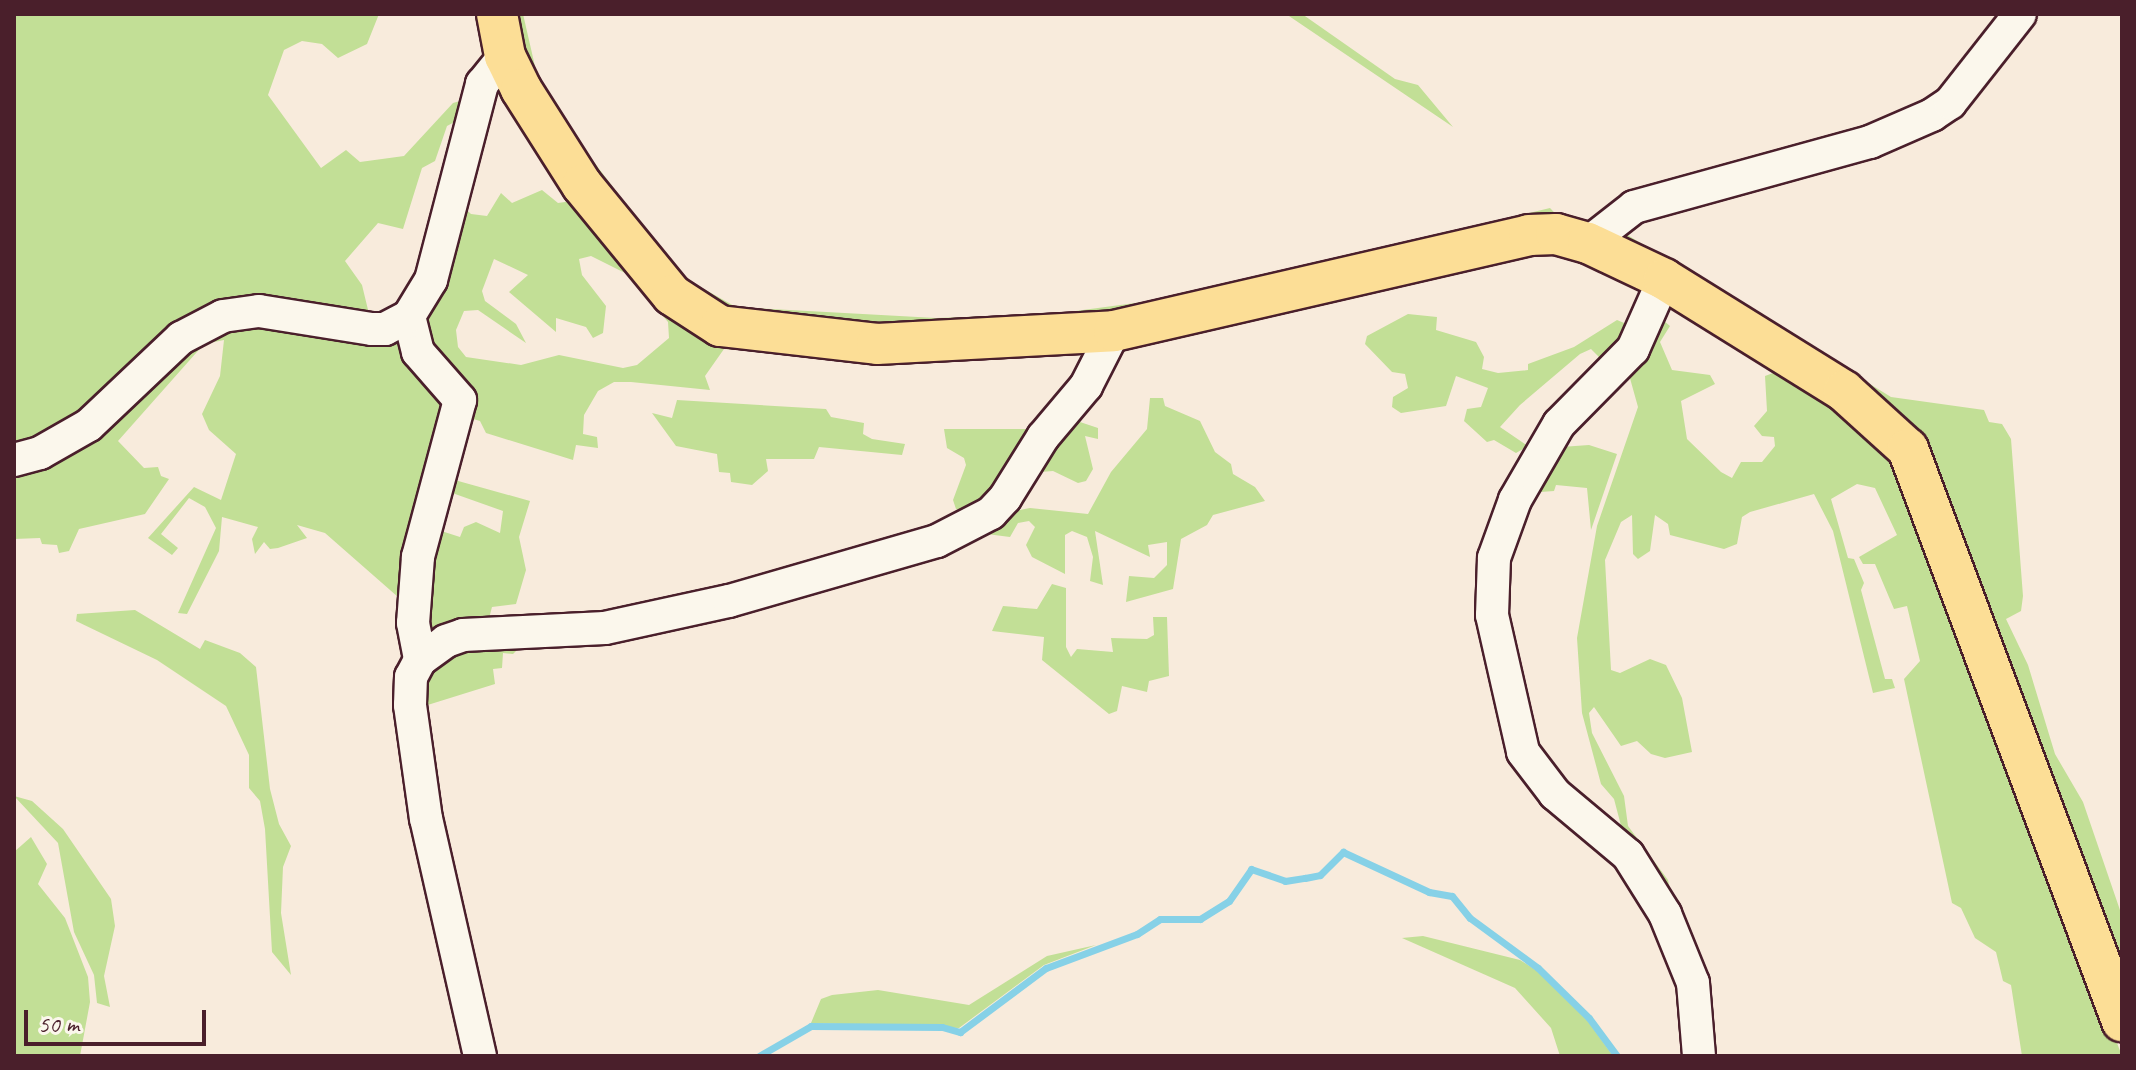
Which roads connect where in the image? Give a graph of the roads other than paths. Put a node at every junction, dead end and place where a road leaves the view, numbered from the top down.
1 (497, 14) edge
2 (2020, 14) edge
3 (505, 56) junction
4 (1588, 243) junction
5 (1664, 279) junction
6 (409, 316) junction
7 (1114, 331) junction
8 (14, 460) edge
9 (420, 660) junction
10 (2122, 1021) edge
11 (480, 1056) edge
12 (1699, 1056) edge

1 - 3 main road
2 - 4 street
3 - 6 street
3 - 7 main road
4 - 5 main road
4 - 7 main road
5 - 10 main road
5 - 12 street
6 - 8 street
6 - 9 street
7 - 9 street
9 - 11 street

